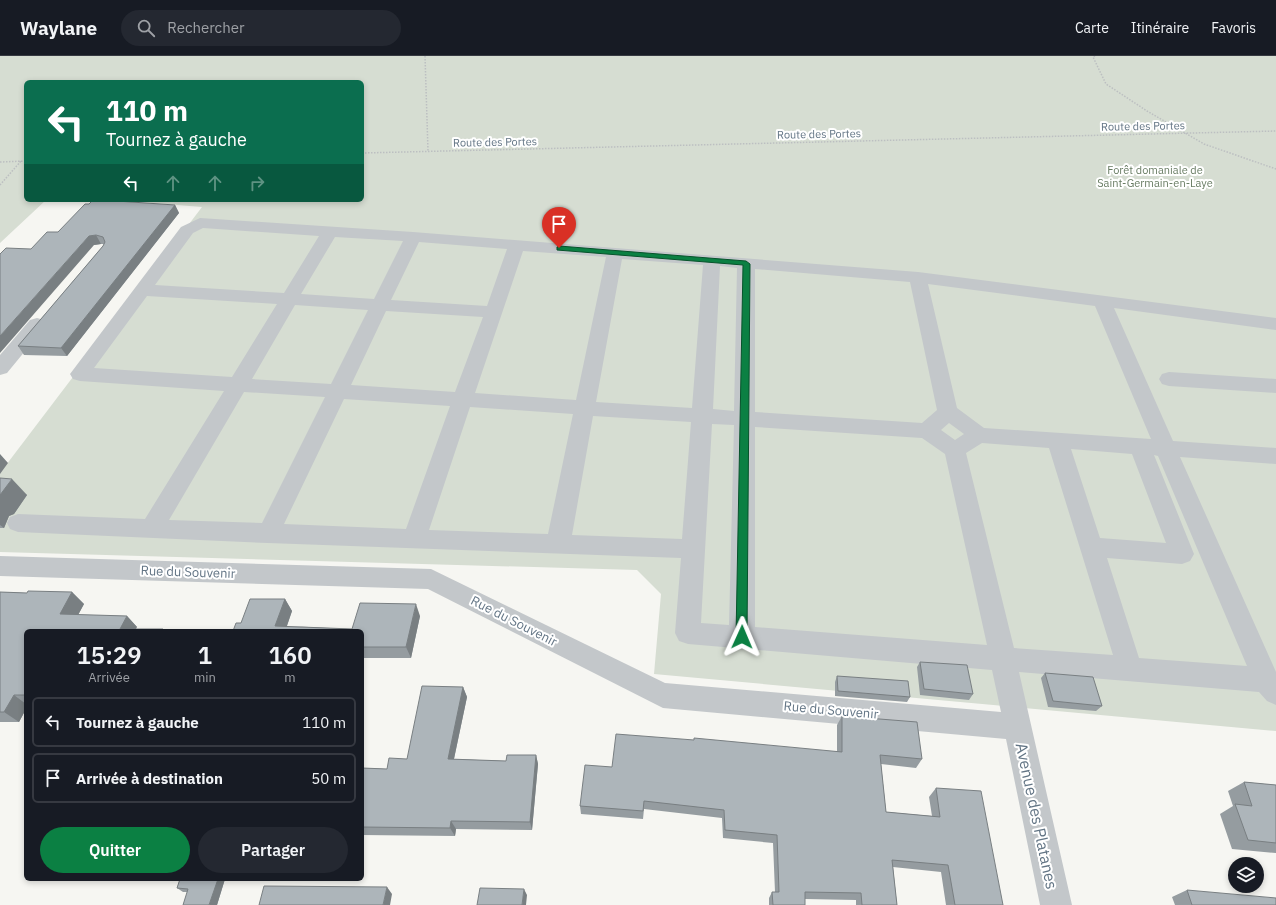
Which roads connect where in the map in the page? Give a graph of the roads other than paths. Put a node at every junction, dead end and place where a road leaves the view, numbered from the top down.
1 (330, 231) junction
2 (413, 237) junction
3 (517, 245) junction
4 (615, 253) junction
5 (712, 261) junction
6 (746, 264) junction
7 (918, 277) junction
8 (142, 290) junction
9 (289, 300) junction
10 (1102, 302) junction
11 (380, 305) junction
12 (50, 309) edge
13 (493, 312) junction
14 (1276, 324) edge
15 (0, 368) edge
16 (1169, 379) dead end
17 (238, 384) junction
18 (1276, 386) edge
19 (338, 391) junction
20 (463, 400) junction
21 (585, 408) junction
22 (948, 412) junction
23 (702, 416) junction
24 (744, 419) junction
25 (927, 432) junction
26 (979, 435) junction
27 (1058, 441) junction
28 (1140, 446) junction
29 (1165, 448) junction
30 (955, 450) junction
31 (1276, 456) edge
32 (18, 523) dead end
33 (152, 528) junction
34 (268, 534) junction
35 (414, 540) junction
36 (558, 545) junction
37 (1092, 547) junction
38 (694, 549) junction
39 (0, 566) edge
40 (742, 637) junction
41 (1003, 658) junction
42 (1130, 669) junction
43 (1271, 686) edge
44 (1018, 727) junction
45 (1056, 905) edge

1 - 2 street
1 - 8 street
1 - 9 street
2 - 3 street
2 - 11 street
3 - 4 street
3 - 13 street
4 - 5 street
4 - 21 street
5 - 6 street
5 - 23 street
6 - 7 street
6 - 24 street
7 - 10 street
7 - 22 street
8 - 9 street
8 - 17 street
9 - 11 street
9 - 17 street
10 - 14 street
10 - 29 street
11 - 13 street
11 - 19 street
12 - 15 street
13 - 20 street
16 - 18 street
17 - 19 street
17 - 33 street
19 - 20 street
19 - 34 street
20 - 21 street
20 - 35 street
21 - 23 street
21 - 36 street
22 - 25 street
22 - 26 street
23 - 24 street
23 - 38 street
24 - 25 street
24 - 40 street
25 - 30 street
26 - 27 street
26 - 30 street
27 - 28 street
27 - 37 street
28 - 29 street
28 - 37 street
29 - 31 street
29 - 43 street
30 - 41 street, Avenue des Platanes
32 - 33 street
33 - 34 street
34 - 35 street
35 - 36 street
36 - 38 street
37 - 42 street
38 - 40 street
39 - 44 street, Rue du Souvenir
40 - 41 street
41 - 42 street
41 - 44 street, Avenue des Platanes
42 - 43 street
44 - 45 street, Avenue des Platanes

